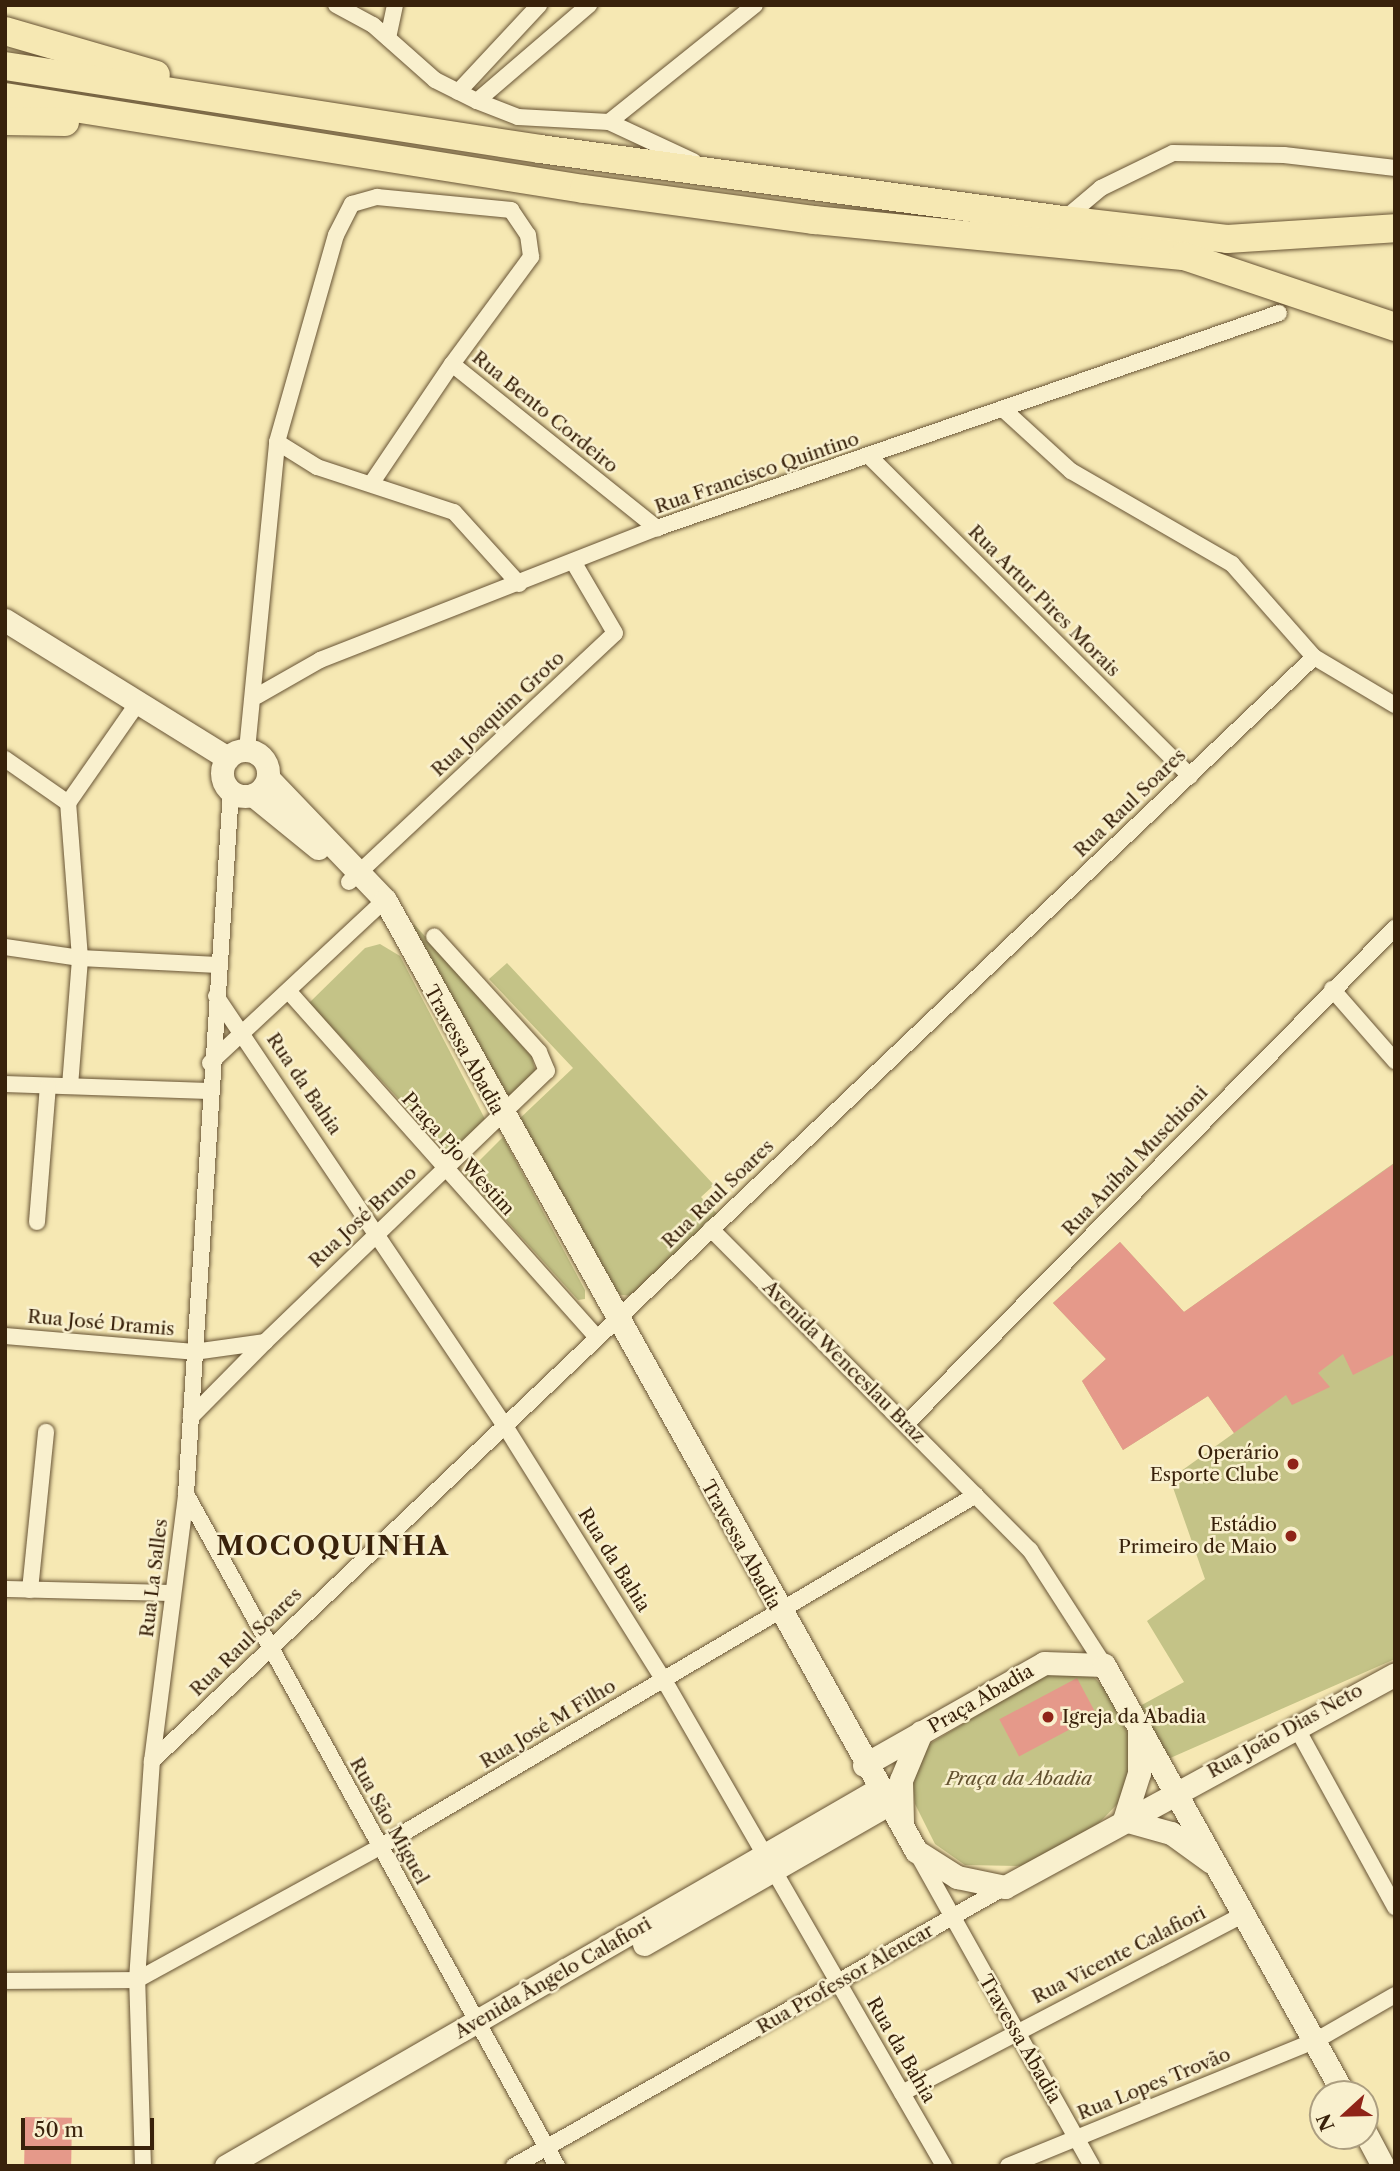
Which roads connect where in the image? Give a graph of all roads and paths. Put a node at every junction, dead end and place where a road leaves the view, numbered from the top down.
1 (336, 5) edge
2 (539, 5) edge
3 (589, 5) edge
4 (755, 5) edge
5 (396, 6) edge
6 (5, 31) edge
7 (388, 38) junction
8 (5, 66) edge
9 (458, 92) junction
10 (5, 97) edge
11 (239, 100) junction
12 (477, 102) junction
13 (5, 121) edge
14 (127, 121) junction
15 (609, 122) junction
16 (1395, 168) edge
17 (732, 174) junction
18 (1063, 220) junction
19 (1395, 228) edge
20 (1279, 313) dead end
21 (1389, 329) edge
22 (452, 364) junction
23 (1003, 409) junction
24 (277, 442) junction
25 (870, 457) junction
26 (373, 481) junction
27 (657, 528) junction
28 (574, 563) junction
29 (519, 584) junction
30 (5, 620) edge
31 (5, 636) edge
32 (1314, 657) junction
33 (257, 696) junction
34 (1395, 705) edge
35 (133, 710) junction
36 (5, 759) edge
37 (242, 774) junction
38 (1190, 776) junction
39 (68, 803) junction
40 (355, 876) junction
41 (385, 911) junction
42 (1395, 928) edge
43 (434, 936) dead end
44 (5, 947) edge
45 (80, 958) junction
46 (218, 965) junction
47 (1332, 989) junction
48 (291, 994) junction
49 (216, 996) junction
50 (246, 1036) junction
51 (1395, 1061) edge
52 (211, 1063) junction
53 (5, 1084) edge
54 (48, 1086) junction
55 (70, 1086) junction
56 (208, 1091) junction
57 (501, 1116) junction
58 (443, 1170) junction
59 (37, 1222) dead end
60 (375, 1229) junction
61 (712, 1229) junction
62 (615, 1321) junction
63 (5, 1336) edge
64 (597, 1338) junction
65 (265, 1342) junction
66 (194, 1352) junction
67 (191, 1417) junction
68 (906, 1424) junction
69 (505, 1426) junction
70 (46, 1432) dead end
71 (186, 1494) junction
72 (976, 1495) junction
73 (5, 1589) edge
74 (30, 1590) junction
75 (173, 1593) junction
76 (781, 1615) junction
77 (272, 1646) junction
78 (1104, 1665) junction
79 (1395, 1674) edge
80 (664, 1680) junction
81 (1139, 1721) junction
82 (1295, 1725) junction
83 (921, 1732) junction
84 (152, 1761) junction
85 (864, 1765) junction
86 (1177, 1791) junction
87 (884, 1797) junction
88 (1124, 1820) junction
89 (903, 1829) junction
90 (378, 1849) junction
91 (916, 1851) junction
92 (769, 1863) junction
93 (1220, 1870) junction
94 (1005, 1887) junction
95 (1395, 1907) edge
96 (1245, 1914) junction
97 (952, 1918) junction
98 (137, 1980) junction
99 (5, 1981) edge
100 (839, 1983) junction
101 (1395, 1995) edge
102 (482, 2028) junction
103 (1014, 2032) junction
104 (1315, 2041) junction
105 (1336, 2080) edge
106 (902, 2093) junction
107 (1077, 2139) junction
108 (547, 2147) junction
109 (1375, 2150) edge
110 (143, 2166) edge
111 (226, 2166) edge
112 (255, 2166) edge
113 (513, 2166) edge
114 (557, 2166) edge
115 (944, 2166) edge
116 (1008, 2166) edge
117 (1092, 2166) edge
118 (1383, 2166) edge

1 - 7 street
2 - 9 street
3 - 12 street
4 - 15 street
5 - 7 street
6 - 11 highway
7 - 9 street
8 - 11 highway
9 - 12 street
10 - 14 highway
11 - 17 highway
12 - 15 street
13 - 14 highway
14 - 21 highway
15 - 17 street
16 - 18 street
17 - 18 highway
18 - 19 highway
20 - 23 street, Rua Francisco Quintino
22 - 24 street, Rua La Salles
22 - 26 street, Rua Bento Cordeiro
22 - 27 street, Rua Bento Cordeiro
23 - 25 street, Rua Francisco Quintino
23 - 32 street
24 - 26 street
24 - 33 street, Rua La Salles
25 - 27 street, Rua Francisco Quintino
25 - 38 street, Rua Artur Pires Morais
26 - 29 street
27 - 28 street, Rua Francisco Quintino
28 - 29 street, Rua Francisco Quintino
28 - 40 street, Rua Joaquim Groto
29 - 33 street, Rua Francisco Quintino
30 - 35 street
31 - 35 street
32 - 34 street
32 - 38 street, Rua Raul Soares
33 - 37 street, Rua La Salles
35 - 37 street
35 - 39 street
36 - 39 street
37 - 40 street
37 - 46 street, Rua La Salles
38 - 61 street, Rua Raul Soares
39 - 45 street
40 - 41 street, Travessa Abadia
41 - 48 street
41 - 57 street, Travessa Abadia
42 - 47 street, Rua Aníbal Muschioni
43 - 57 street, Rua José Bruno
44 - 45 street
45 - 46 street
45 - 55 street
46 - 49 street, Rua La Salles
47 - 51 street
47 - 68 street, Rua Aníbal Muschioni
48 - 50 street
48 - 58 street, Praça Pjo Westim
49 - 50 street, Rua da Bahia
49 - 52 street, Rua La Salles
50 - 52 street
50 - 60 street, Rua da Bahia
52 - 56 street, Rua La Salles
53 - 54 street
54 - 55 street
54 - 59 street
55 - 56 street
56 - 66 street, Rua La Salles
57 - 58 street, Rua José Bruno
57 - 62 street, Travessa Abadia
58 - 60 street, Rua José Bruno
58 - 64 street, Praça Pjo Westim
60 - 65 street, Rua José Bruno
60 - 69 street, Rua da Bahia
61 - 62 street, Rua Raul Soares
61 - 68 street, Avenida Wenceslau Braz
62 - 64 street, Rua Raul Soares
62 - 76 street, Travessa Abadia
63 - 66 street, Rua José Dramis
64 - 69 street, Rua Raul Soares
65 - 66 street
65 - 67 street, Rua José Bruno
66 - 67 street, Rua La Salles
67 - 71 street, Rua La Salles
68 - 72 street, Avenida Wenceslau Braz
69 - 77 street, Rua Raul Soares
69 - 80 street, Rua da Bahia
70 - 74 street
71 - 75 street, Rua La Salles
71 - 77 street, Rua São Miguel
72 - 76 street, Rua José M Filho
72 - 78 street, Avenida Wenceslau Braz
73 - 74 street
74 - 75 street
75 - 84 street, Rua La Salles
76 - 80 street, Rua José M Filho
76 - 85 street, Travessa Abadia
77 - 84 street, Rua Raul Soares
77 - 90 street, Rua São Miguel
78 - 81 street
78 - 83 street, Praça Abadia
79 - 82 street, Rua João Dias Neto
80 - 90 street, Rua José M Filho
80 - 92 street, Rua da Bahia
81 - 86 street
81 - 88 street
82 - 86 street, Rua João Dias Neto
82 - 95 street
83 - 85 street, Praça Abadia
83 - 89 street
84 - 98 street, Rua La Salles
85 - 87 street, Travessa Abadia
86 - 88 street, Rua Professor Alencar
86 - 93 street
87 - 89 street, Travessa Abadia
87 - 92 street, Avenida Ângelo Calafiori
88 - 93 street
88 - 94 street, Rua Professor Alencar
89 - 91 street, Travessa Abadia
90 - 98 street, Rua José M Filho
90 - 102 street, Rua São Miguel
91 - 94 street
91 - 97 street, Travessa Abadia
92 - 100 street, Rua da Bahia
92 - 102 street, Avenida Ângelo Calafiori
93 - 96 street
94 - 97 street, Rua Professor Alencar
96 - 103 street, Rua Vicente Calafiori
96 - 104 street
97 - 100 street, Rua Professor Alencar
97 - 103 street, Travessa Abadia
98 - 99 street
98 - 110 street, Rua La Salles
100 - 106 street, Rua da Bahia
100 - 108 street, Rua Professor Alencar
101 - 104 street, Rua Lopes Trovão
102 - 108 street, Rua São Miguel
102 - 111 street, Avenida Ângelo Calafiori
102 - 112 street, Avenida Ângelo Calafiori
103 - 106 street, Rua Vicente Calafiori
103 - 107 street, Travessa Abadia
104 - 105 street
104 - 107 street, Rua Lopes Trovão
106 - 115 street, Rua da Bahia
107 - 116 street, Rua Lopes Trovão
107 - 117 street, Travessa Abadia
108 - 113 street, Rua Professor Alencar
108 - 114 street, Rua São Miguel
109 - 118 street

